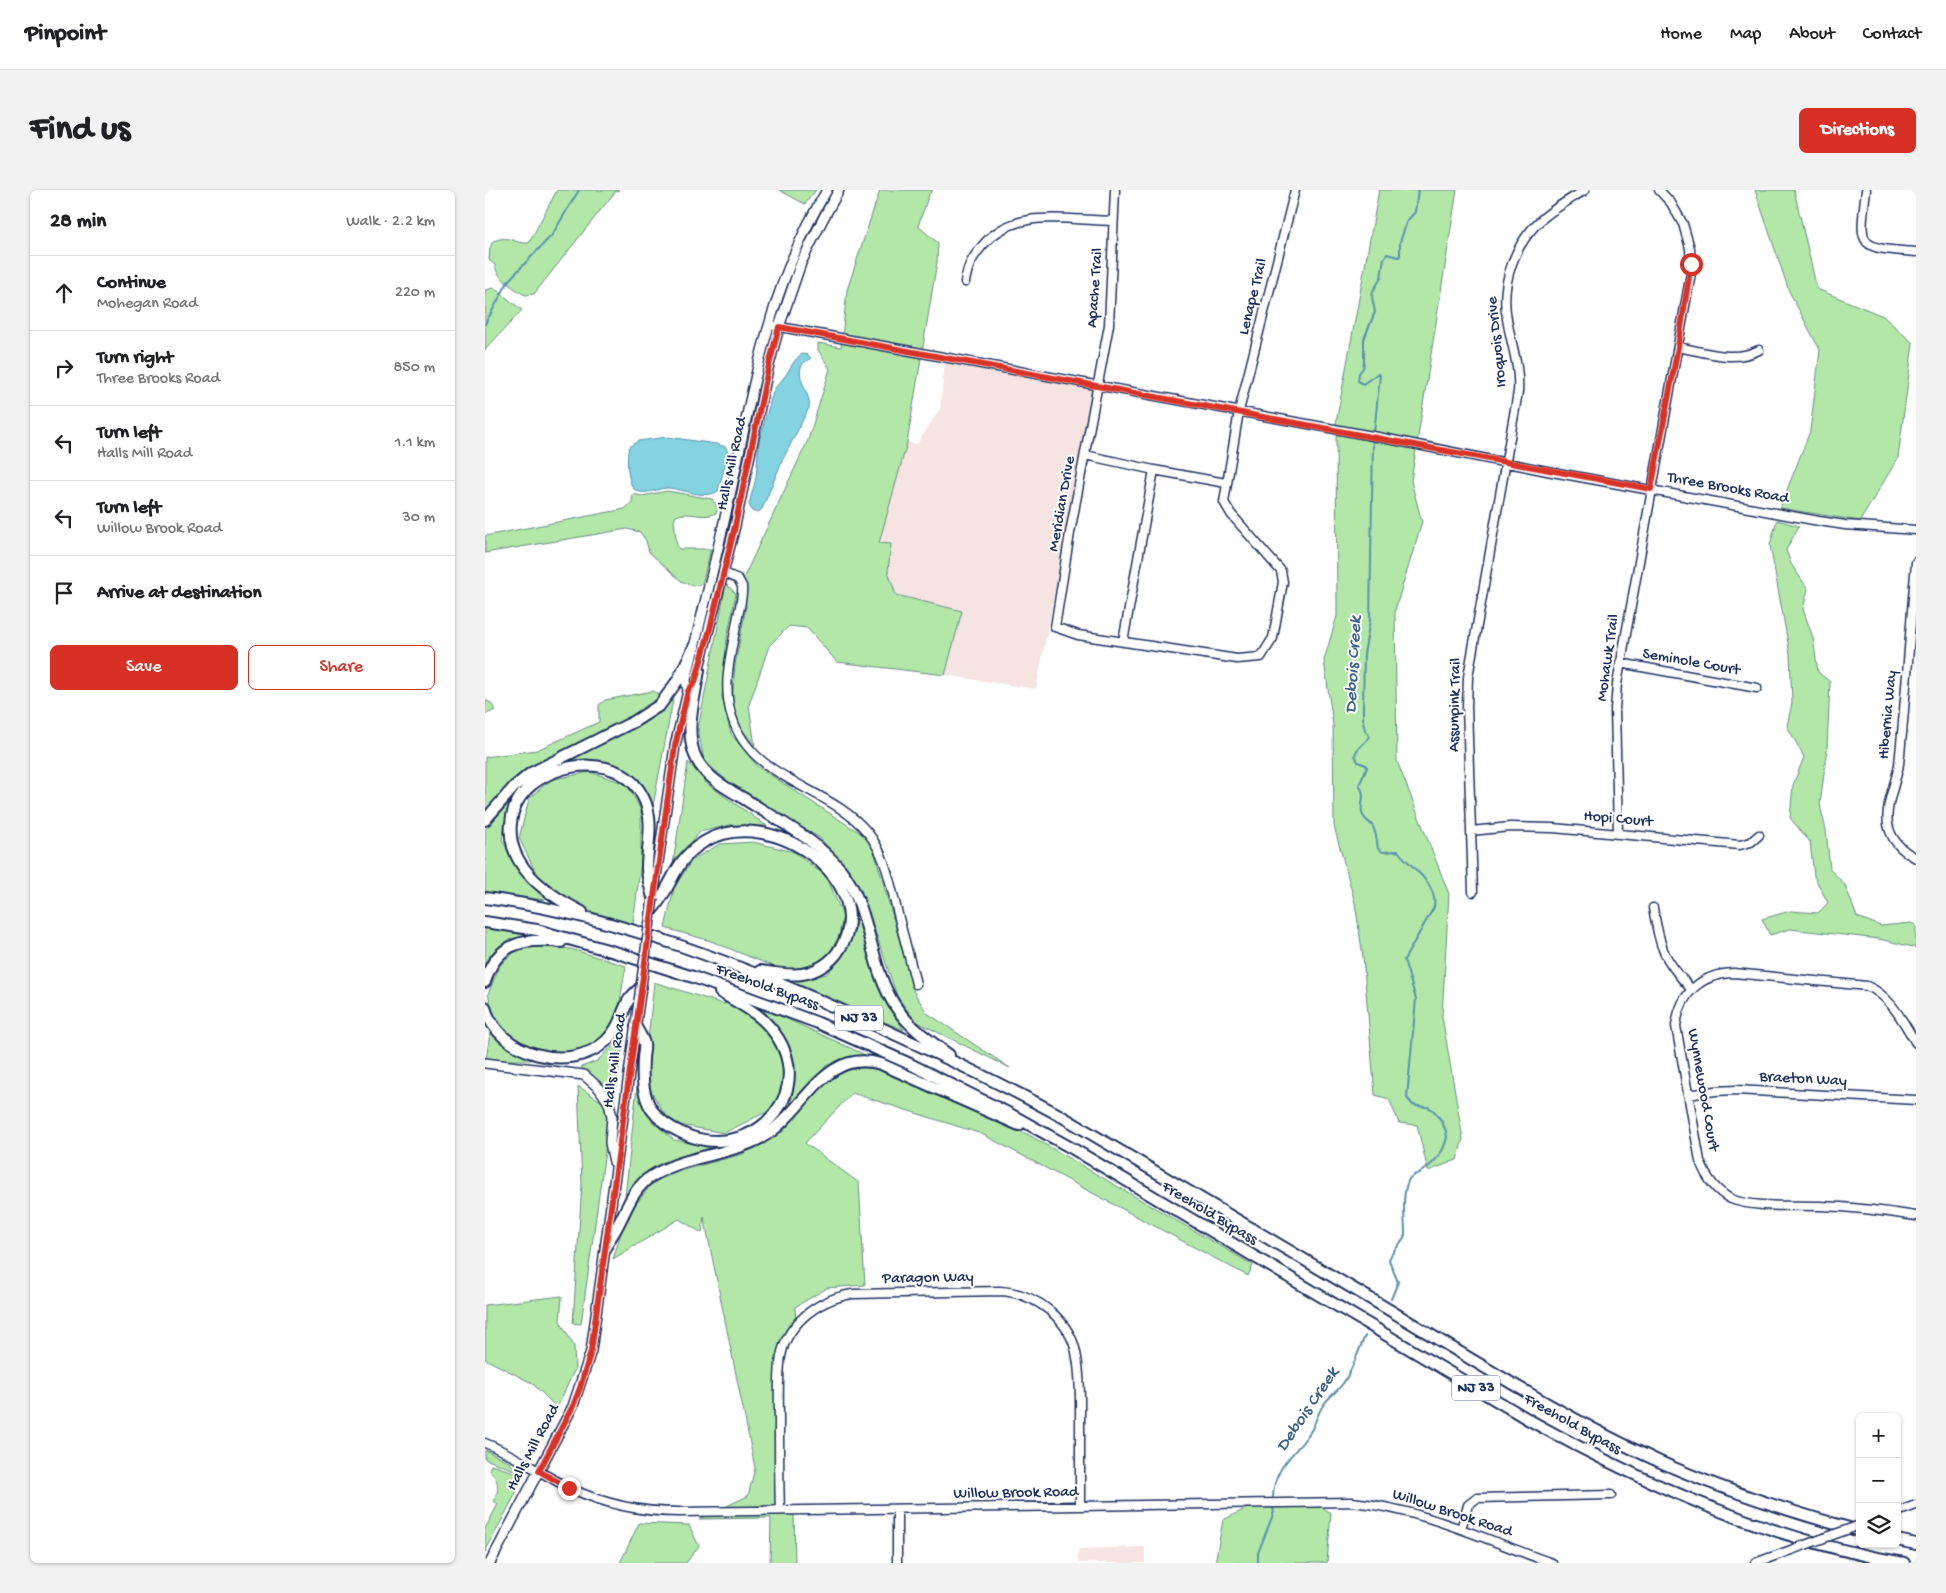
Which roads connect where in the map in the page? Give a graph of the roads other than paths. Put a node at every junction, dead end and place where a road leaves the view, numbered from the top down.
1 (827, 190) edge
2 (839, 190) edge
3 (1115, 190) edge
4 (1295, 190) edge
5 (1585, 190) edge
6 (1659, 190) edge
7 (1866, 190) edge
8 (1113, 221) junction
9 (1916, 252) edge
10 (965, 282) dead end
11 (768, 324) junction
12 (779, 327) junction
13 (1678, 347) junction
14 (1759, 350) dead end
15 (757, 369) junction
16 (1098, 386) junction
17 (1239, 411) junction
18 (758, 413) junction
19 (1085, 455) junction
20 (1505, 462) junction
21 (1154, 470) junction
22 (1226, 483) junction
23 (1651, 489) junction
24 (1916, 530) edge
25 (1916, 562) edge
26 (723, 573) junction
27 (1123, 642) junction
28 (694, 646) junction
29 (1619, 664) junction
30 (699, 670) junction
31 (1757, 688) dead end
32 (688, 691) junction
33 (485, 820) edge
34 (1471, 831) junction
35 (1618, 833) junction
36 (1759, 835) dead end
37 (1916, 858) edge
38 (1473, 892) dead end
39 (485, 898) edge
40 (658, 899) junction
41 (1653, 908) dead end
42 (652, 910) joint
43 (599, 920) junction
44 (485, 922) edge
45 (618, 953) junction
46 (744, 968) junction
47 (693, 977) junction
48 (485, 982) edge
49 (916, 984) dead end
50 (641, 987) joint
51 (1691, 989) junction
52 (634, 1000) junction
53 (485, 1007) edge
54 (636, 1027) junction
55 (1916, 1043) edge
56 (485, 1063) edge
57 (973, 1071) junction
58 (1688, 1095) junction
59 (1916, 1100) edge
60 (1075, 1150) junction
61 (615, 1170) junction
62 (1916, 1216) edge
63 (605, 1246) junction
64 (485, 1443) edge
65 (539, 1471) junction
66 (1611, 1496) dead end
67 (1916, 1505) edge
68 (1080, 1506) junction
69 (897, 1509) junction
70 (780, 1510) junction
71 (1901, 1511) edge
72 (1856, 1526) edge
73 (1461, 1528) junction
74 (1856, 1530) edge
75 (1901, 1541) edge
76 (1916, 1544) edge
77 (490, 1563) edge
78 (897, 1563) edge
79 (1552, 1563) edge
80 (1755, 1563) edge
81 (1904, 1563) edge

1 - 11 main road, Halls Mill Road
2 - 12 main road, Halls Mill Road
3 - 8 street, Apache Trail
4 - 17 street, Lenape Trail
5 - 20 street, Iroquois Drive
6 - 13 street, Mohawk Trail
7 - 9 street
8 - 10 street
8 - 16 street, Apache Trail
11 - 12 street, Three Brooks Road
11 - 15 main road, Halls Mill Road
12 - 16 street, Three Brooks Road
12 - 18 main road, Halls Mill Road
13 - 14 street
13 - 23 street, Mohawk Trail
15 - 18 main road
15 - 28 main road, Halls Mill Road
16 - 17 street, Three Brooks Road
16 - 19 street, Meridian Drive
17 - 20 street, Three Brooks Road
17 - 22 street, Lenape Trail
18 - 26 main road, Halls Mill Road
19 - 21 street
19 - 27 street, Meridian Drive
20 - 23 street, Three Brooks Road
20 - 34 street, Assunpink Trail
21 - 22 street
21 - 27 street
22 - 27 street, Lenape Trail
23 - 24 street, Three Brooks Road
23 - 29 street, Mohawk Trail
25 - 37 street, Hibernia Way
26 - 30 main road, Halls Mill Road
26 - 49 street
28 - 32 main road, Halls Mill Road
28 - 33 highway
29 - 31 street, Seminole Court
29 - 35 street, Mohawk Trail
30 - 32 main road, Halls Mill Road
30 - 57 highway
32 - 40 main road, Halls Mill Road
34 - 35 street, Hopi Court
34 - 38 street, Assunpink Trail
35 - 36 street, Hopi Court
39 - 43 highway, Freehold Bypass / NJ 33
40 - 42 highway
40 - 43 highway
40 - 46 highway
41 - 51 street
42 - 50 main road, bridge
43 - 46 highway, Freehold Bypass / NJ 33
44 - 45 highway, Freehold Bypass
45 - 47 highway, Freehold Bypass
45 - 48 highway
46 - 57 highway, Freehold Bypass / NJ 33
47 - 54 highway
47 - 60 highway, Freehold Bypass / NJ 33
50 - 52 highway
51 - 55 street
51 - 58 street, Wynnewood Court
52 - 53 highway
52 - 54 main road, Halls Mill Road
54 - 61 main road, Halls Mill Road
56 - 61 main road
57 - 74 highway, Freehold Bypass / NJ 33
58 - 59 street, Braeton Way
58 - 62 street, Wynnewood Court
60 - 63 highway
60 - 81 highway, Freehold Bypass / NJ 33
61 - 63 main road, Halls Mill Road
63 - 65 main road, Halls Mill Road
64 - 65 street, Willow Brook Road
65 - 70 street, Willow Brook Road
65 - 77 main road, Halls Mill Road
66 - 73 street
67 - 71 street
68 - 69 street, Willow Brook Road
68 - 70 street, Paragon Way
68 - 73 street, Willow Brook Road
69 - 70 street, Willow Brook Road
69 - 78 street
72 - 80 street, bridge
73 - 79 street, Willow Brook Road
75 - 76 highway

